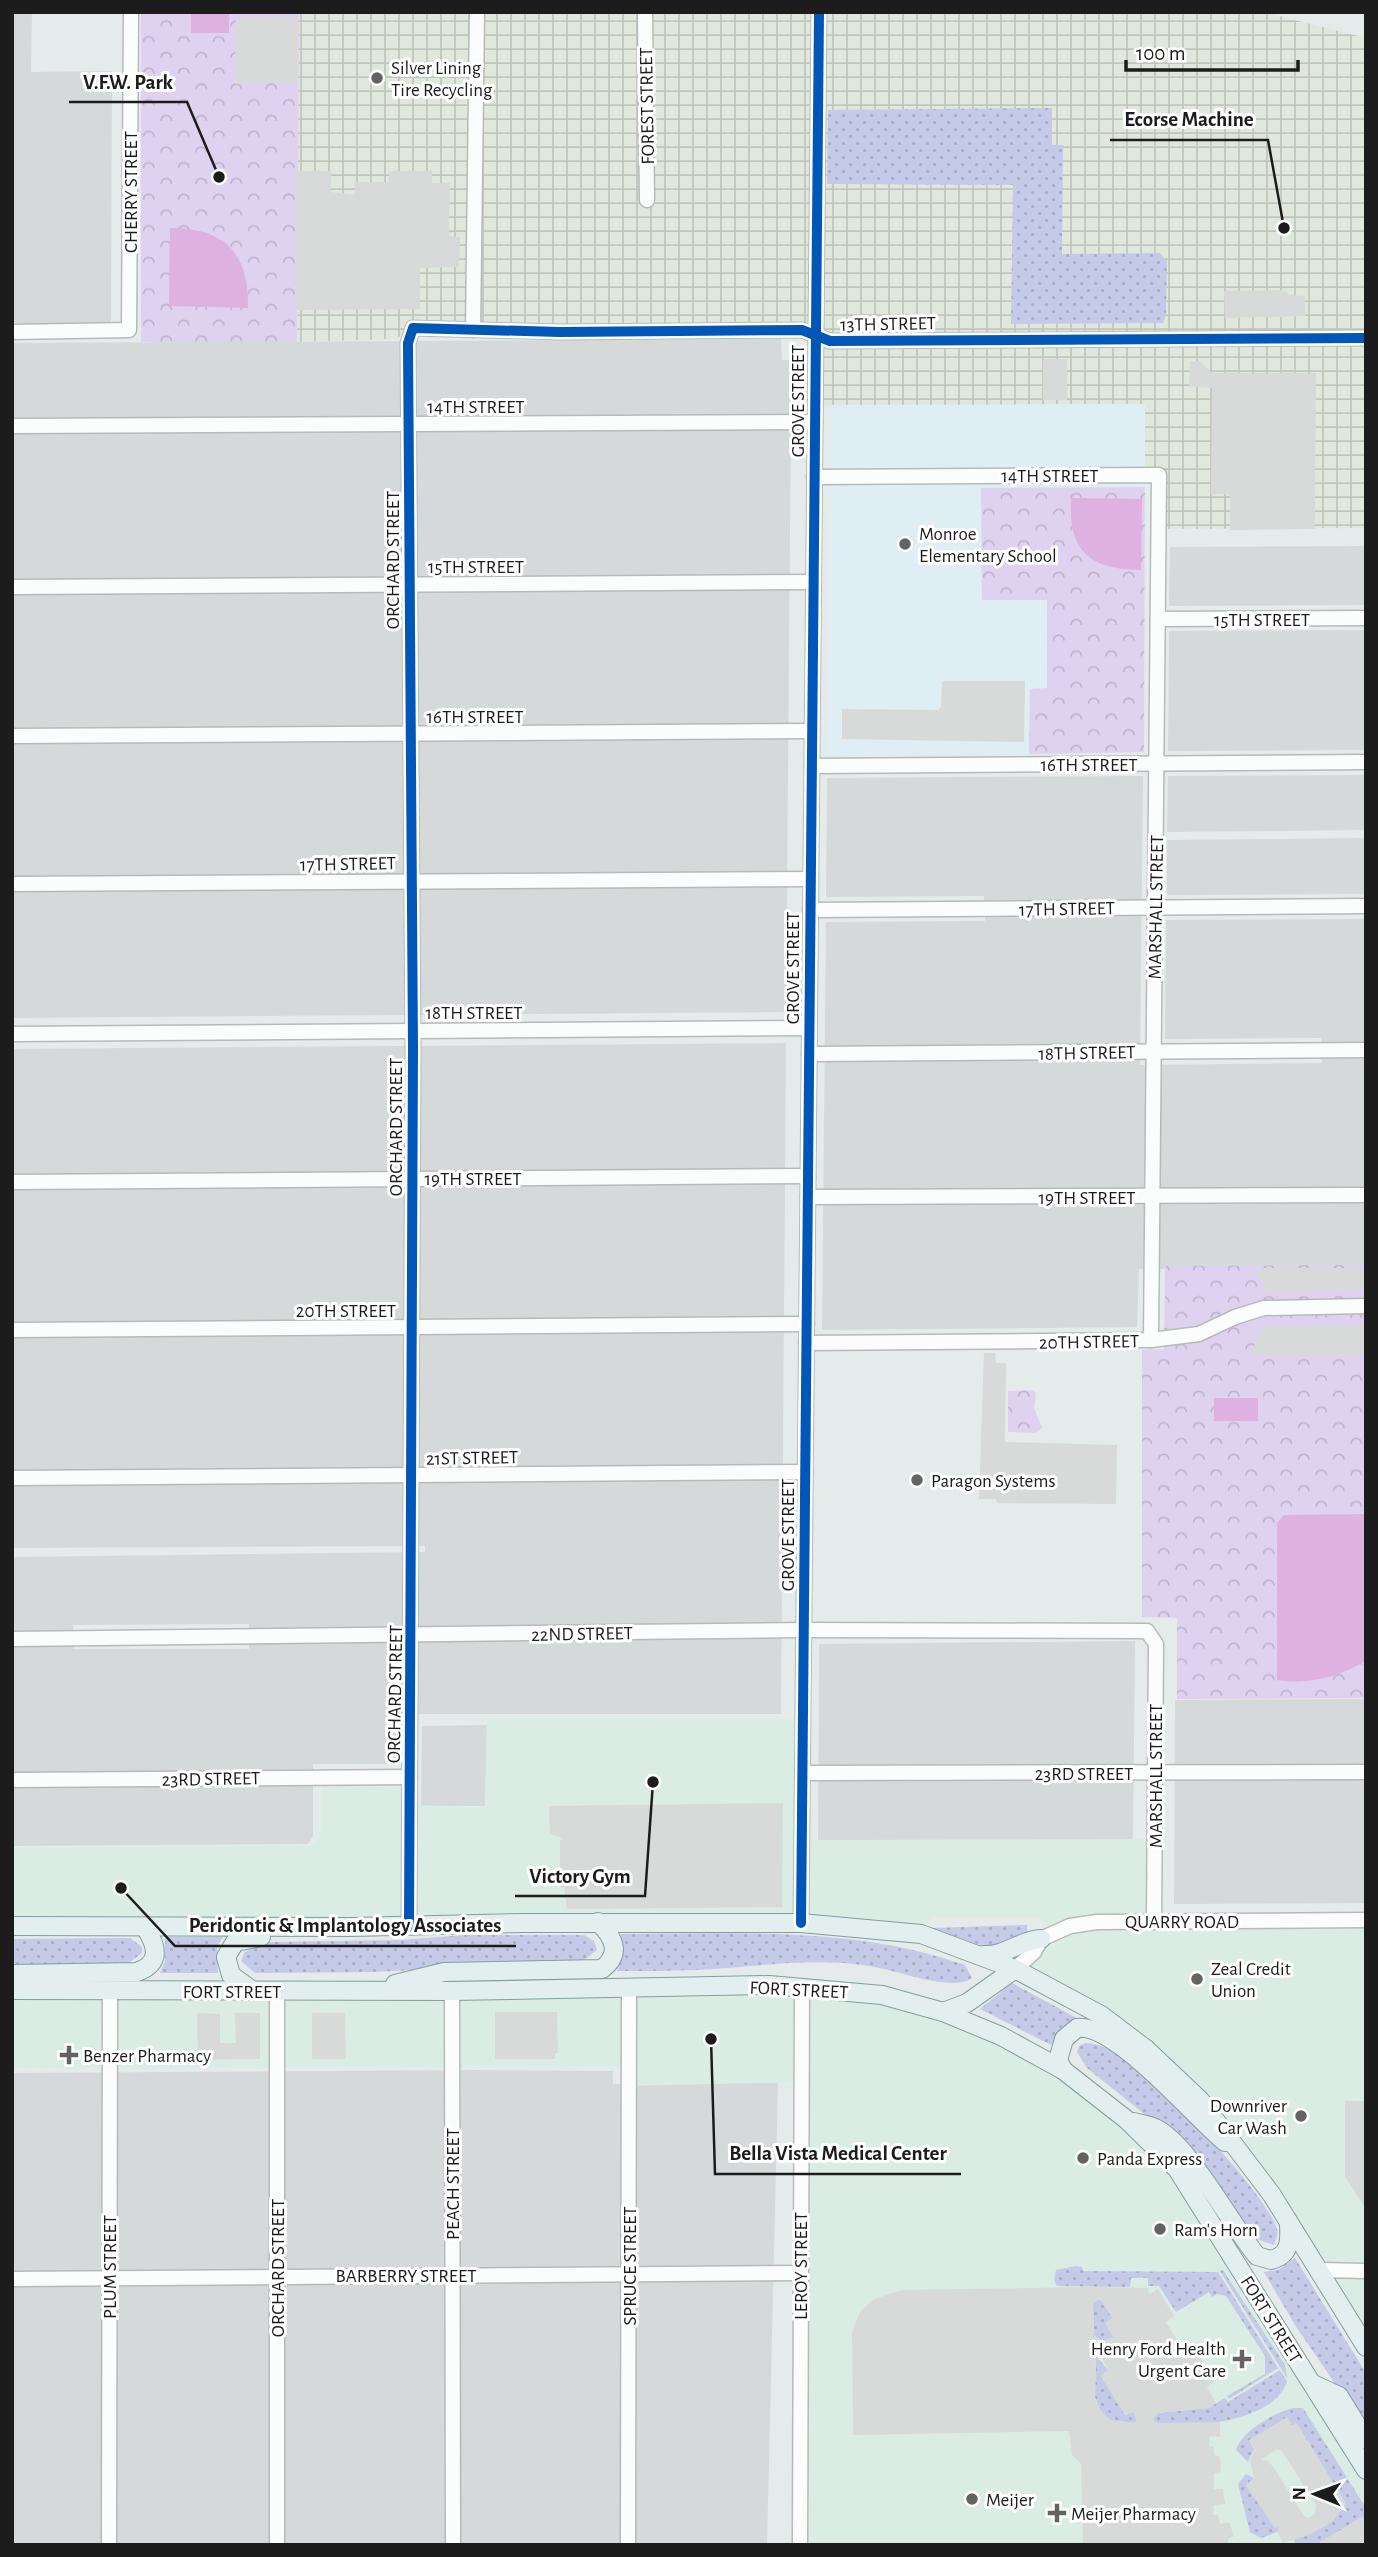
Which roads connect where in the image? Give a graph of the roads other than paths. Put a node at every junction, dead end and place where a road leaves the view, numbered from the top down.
1 (131, 12) edge
2 (477, 12) edge
3 (645, 12) edge
4 (819, 12) edge
5 (647, 200) dead end
6 (412, 328) joint
7 (473, 330) junction
8 (12, 332) edge
9 (816, 335) junction
10 (1366, 338) edge
11 (815, 422) junction
12 (409, 424) junction
13 (12, 426) edge
14 (1159, 475) joint
15 (814, 477) junction
16 (813, 582) junction
17 (409, 584) junction
18 (12, 587) edge
19 (1366, 618) edge
20 (1158, 619) junction
21 (812, 731) junction
22 (411, 733) junction
23 (12, 736) edge
24 (1366, 762) edge
25 (1156, 764) junction
26 (812, 766) junction
27 (810, 879) junction
28 (410, 880) junction
29 (12, 884) edge
30 (1366, 906) edge
31 (1154, 907) junction
32 (810, 910) junction
33 (809, 1028) junction
34 (412, 1030) junction
35 (12, 1034) edge
36 (1366, 1050) edge
37 (1153, 1051) junction
38 (809, 1054) junction
39 (808, 1176) junction
40 (413, 1179) junction
41 (12, 1182) edge
42 (1366, 1195) edge
43 (1153, 1197) junction
44 (808, 1198) junction
45 (1366, 1306) edge
46 (807, 1324) junction
47 (413, 1327) junction
48 (12, 1330) edge
49 (1152, 1340) junction
50 (806, 1343) junction
51 (805, 1472) junction
52 (413, 1475) junction
53 (12, 1478) edge
54 (803, 1630) junction
55 (1150, 1633) joint
56 (412, 1635) junction
57 (12, 1639) edge
58 (1366, 1772) edge
59 (803, 1773) junction
60 (1155, 1774) junction
61 (410, 1777) junction
62 (12, 1780) edge
63 (1366, 1920) edge
64 (598, 1922) junction
65 (1154, 1922) junction
66 (801, 1923) junction
67 (462, 1924) junction
68 (12, 1926) edge
69 (145, 1927) junction
70 (408, 1927) junction
71 (1041, 1939) junction
72 (977, 1955) junction
73 (1015, 1969) junction
74 (12, 1974) edge
75 (629, 1988) junction
76 (802, 1988) junction
77 (12, 1990) edge
78 (110, 1990) junction
79 (368, 1991) junction
80 (452, 1991) junction
81 (254, 1992) junction
82 (277, 1992) junction
83 (943, 2012) junction
84 (1063, 2070) junction
85 (1127, 2120) junction
86 (1246, 2159) junction
87 (1289, 2223) junction
88 (1319, 2270) junction
89 (1366, 2271) edge
90 (799, 2273) junction
91 (629, 2274) junction
92 (277, 2275) junction
93 (453, 2276) junction
94 (109, 2278) junction
95 (12, 2279) edge
96 (1366, 2347) edge
97 (1313, 2384) junction
98 (1366, 2440) edge
99 (1366, 2470) edge
100 (109, 2545) edge
101 (277, 2545) edge
102 (453, 2545) edge
103 (628, 2545) edge
104 (800, 2545) edge

1 - 8 street, CHERRY STREET
2 - 7 street
3 - 5 street, FOREST STREET
4 - 9 street, GROVE STREET
6 - 7 street, 13TH STREET
6 - 12 street, ORCHARD STREET
7 - 9 street, 13TH STREET
9 - 10 street, 13TH STREET
9 - 11 street, GROVE STREET
11 - 12 street, 14TH STREET
11 - 15 street, GROVE STREET
12 - 13 street, 14TH STREET
12 - 17 street, ORCHARD STREET
14 - 15 street, 14TH STREET
14 - 20 street, MARSHALL STREET
15 - 16 street, GROVE STREET
16 - 17 street, 15TH STREET
16 - 21 street, GROVE STREET
17 - 18 street, 15TH STREET
17 - 22 street, ORCHARD STREET
19 - 20 street, 15TH STREET
20 - 25 street, MARSHALL STREET
21 - 22 street, 16TH STREET
21 - 26 street, GROVE STREET
22 - 23 street, 16TH STREET
22 - 28 street, ORCHARD STREET
24 - 25 street, 16TH STREET
25 - 26 street, 16TH STREET
25 - 31 street, MARSHALL STREET
26 - 27 street, GROVE STREET
27 - 28 street, 17TH STREET
27 - 32 street, GROVE STREET
28 - 29 street, 17TH STREET
28 - 34 street, ORCHARD STREET
30 - 31 street, 17TH STREET
31 - 32 street, 17TH STREET
31 - 37 street, MARSHALL STREET
32 - 33 street, GROVE STREET
33 - 34 street, 18TH STREET
33 - 38 street, GROVE STREET
34 - 35 street, 18TH STREET
34 - 40 street, ORCHARD STREET
36 - 37 street, 18TH STREET
37 - 38 street, 18TH STREET
37 - 43 street, MARSHALL STREET
38 - 39 street, GROVE STREET
39 - 40 street, 19TH STREET
39 - 44 street, GROVE STREET
40 - 41 street, 19TH STREET
40 - 47 street, ORCHARD STREET
42 - 43 street, 19TH STREET
43 - 44 street, 19TH STREET
43 - 49 street, MARSHALL STREET
44 - 46 street, GROVE STREET
45 - 49 street, 20TH STREET
46 - 47 street, 20TH STREET
46 - 50 street, GROVE STREET
47 - 48 street, 20TH STREET
47 - 52 street, ORCHARD STREET
49 - 50 street, 20TH STREET
50 - 51 street, GROVE STREET
51 - 52 street, 21ST STREET
51 - 54 street, GROVE STREET
52 - 53 street, 21ST STREET
52 - 56 street, ORCHARD STREET
54 - 55 street, 22ND STREET
54 - 56 street, 22ND STREET
54 - 59 street, GROVE STREET
55 - 60 street, MARSHALL STREET
56 - 57 street, 22ND STREET
56 - 61 street, ORCHARD STREET
58 - 60 street, 23RD STREET
59 - 60 street, 23RD STREET
59 - 66 street, GROVE STREET
60 - 65 street, MARSHALL STREET
61 - 62 street, 23RD STREET
61 - 70 street, ORCHARD STREET
63 - 65 street, QUARRY ROAD
64 - 66 main road
64 - 67 main road
64 - 79 main road
65 - 71 street, QUARRY ROAD
66 - 72 main road
67 - 70 main road
67 - 81 main road
68 - 69 main road
69 - 70 main road
69 - 74 main road
71 - 72 main road
71 - 73 street, QUARRY ROAD
72 - 73 main road
73 - 83 main road
73 - 86 main road
75 - 76 main road, FORT STREET
75 - 80 main road, FORT STREET
75 - 91 street, SPRUCE STREET
76 - 83 main road, FORT STREET
76 - 90 street, LEROY STREET
77 - 78 main road, FORT STREET
78 - 81 main road, FORT STREET
78 - 94 street, PLUM STREET
79 - 80 main road, FORT STREET
79 - 82 main road, FORT STREET
80 - 93 street, PEACH STREET
81 - 82 main road, FORT STREET
82 - 92 street, ORCHARD STREET
83 - 84 main road, FORT STREET
84 - 85 main road, FORT STREET
84 - 86 main road
85 - 87 main road
85 - 97 main road, FORT STREET
86 - 87 main road
87 - 88 main road
88 - 89 street
88 - 96 main road
90 - 91 street, BARBERRY STREET
90 - 104 street, LEROY STREET
91 - 93 street, BARBERRY STREET
91 - 103 street, SPRUCE STREET
92 - 93 street, BARBERRY STREET
92 - 94 street, BARBERRY STREET
92 - 101 street, ORCHARD STREET
93 - 102 street, PEACH STREET
94 - 95 street, BARBERRY STREET
94 - 100 street, PLUM STREET
97 - 98 main road
97 - 99 main road, FORT STREET

